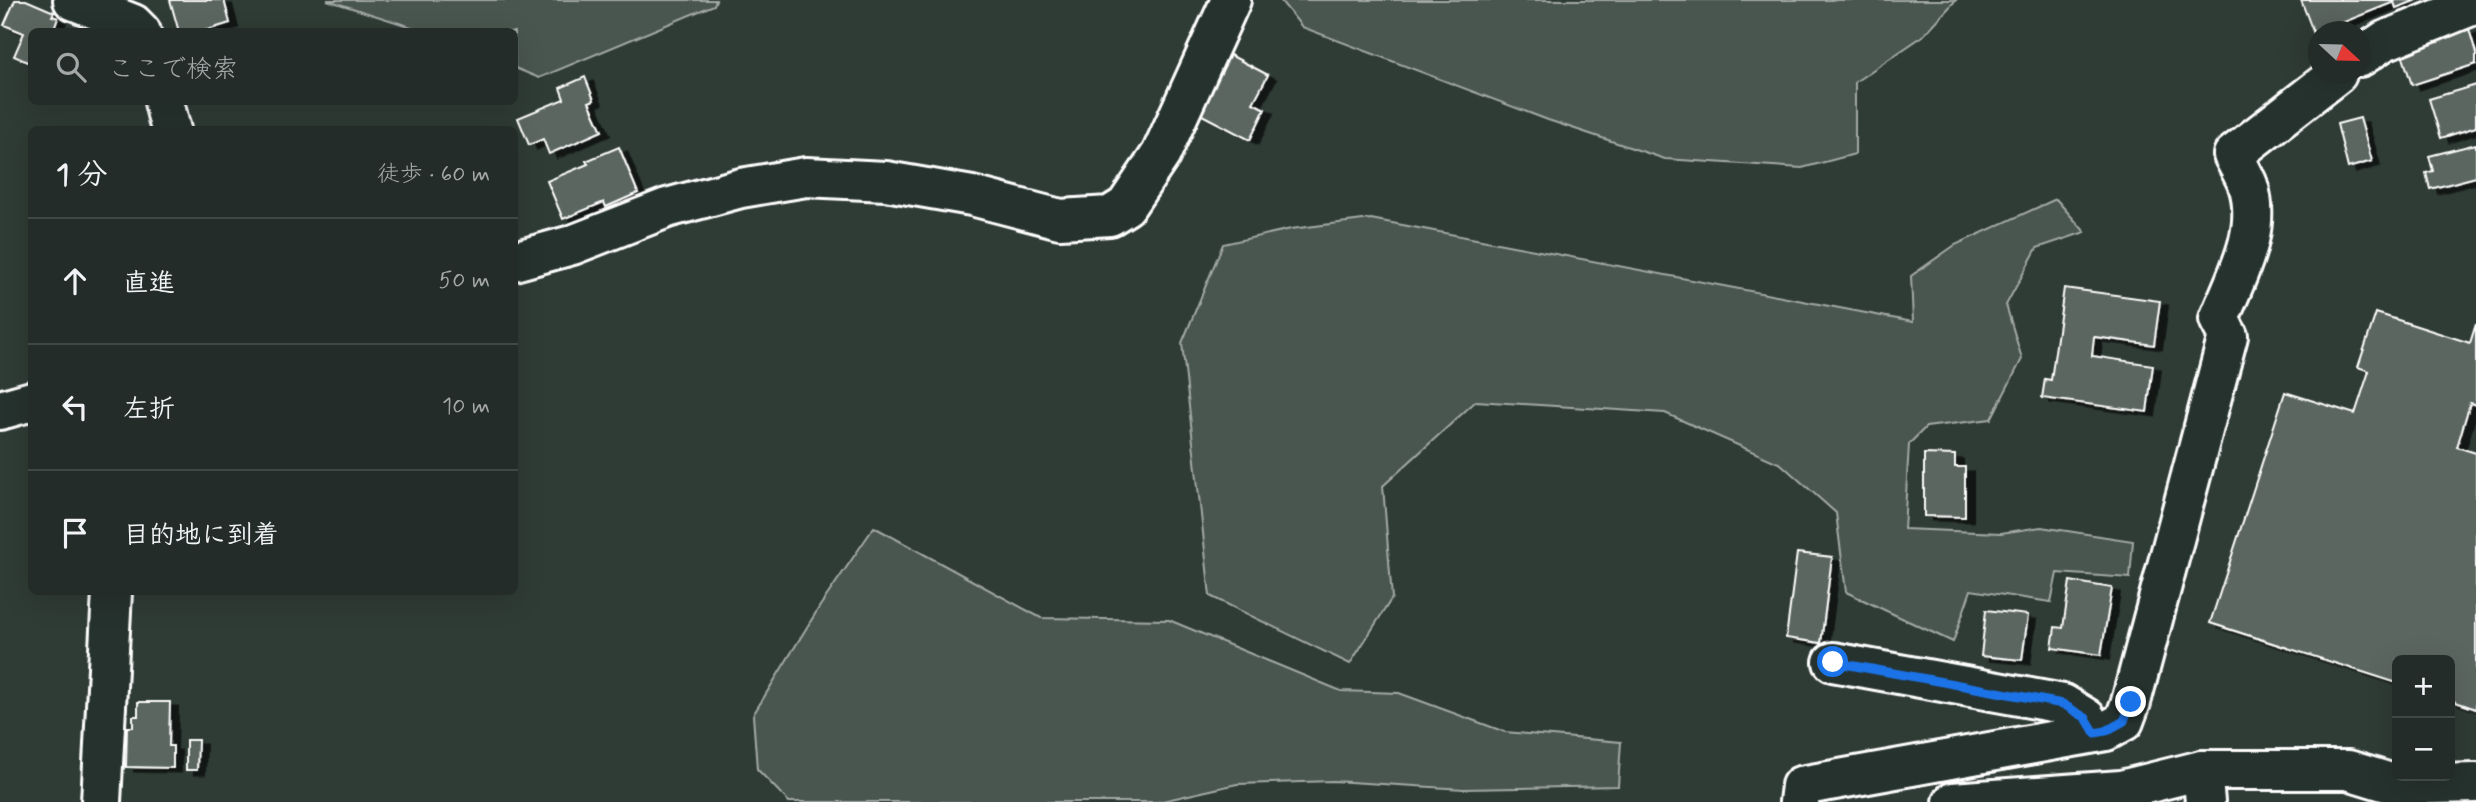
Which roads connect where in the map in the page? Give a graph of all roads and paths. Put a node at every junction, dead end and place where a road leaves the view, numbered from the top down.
1 (73, 0) edge
2 (1231, 0) edge
3 (2476, 4) edge
4 (137, 28) edge
5 (2371, 50) edge
6 (2324, 84) edge
7 (165, 105) edge
8 (170, 126) edge
9 (518, 260) edge
10 (28, 402) edge
11 (0, 410) edge
12 (112, 595) edge
13 (1833, 662) dead end
14 (2095, 733) junction
15 (2476, 783) edge
16 (2204, 786) edge
17 (101, 802) edge
18 (1799, 802) edge
19 (1954, 802) edge

1 - 4 street
2 - 9 street
3 - 5 street
6 - 14 street
7 - 8 street
10 - 11 street
12 - 17 street
13 - 14 street
14 - 18 street
15 - 16 street
16 - 19 street

